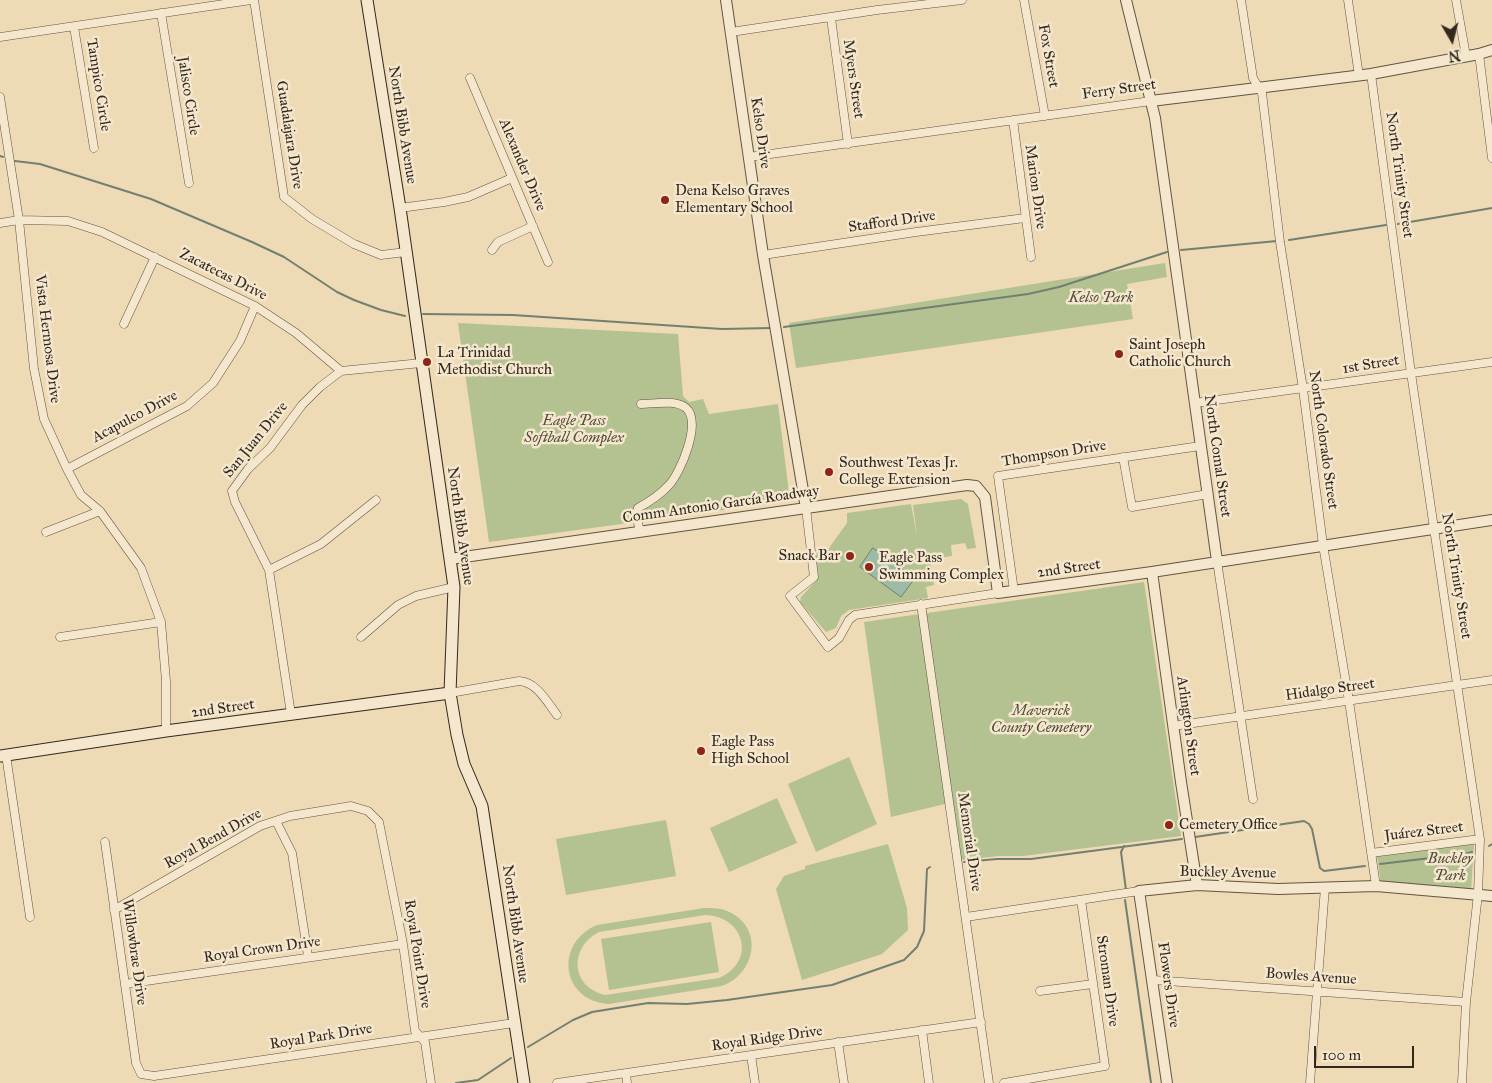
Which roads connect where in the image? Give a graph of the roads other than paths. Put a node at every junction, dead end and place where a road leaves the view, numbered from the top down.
1 (253, 0) edge
2 (367, 0) edge
3 (726, 0) edge
4 (962, 0) edge
5 (1024, 0) edge
6 (1126, 0) edge
7 (1241, 0) edge
8 (1348, 0) edge
9 (1456, 0) edge
10 (161, 13) junction
11 (831, 18) junction
12 (74, 27) junction
13 (731, 32) junction
14 (0, 37) edge
15 (1492, 50) edge
16 (1478, 54) junction
17 (1466, 56) junction
18 (1371, 74) junction
19 (1359, 76) junction
20 (470, 78) dead end
21 (1258, 87) junction
22 (0, 97) edge
23 (1151, 101) junction
24 (1045, 116) junction
25 (1013, 120) junction
26 (848, 144) junction
27 (94, 148) dead end
28 (749, 157) junction
29 (1492, 158) edge
30 (512, 178) junction
31 (189, 183) dead end
32 (400, 208) junction
33 (1025, 218) junction
34 (19, 220) junction
35 (0, 223) edge
36 (533, 226) junction
37 (492, 250) dead end
38 (406, 252) junction
39 (763, 255) junction
40 (155, 256) junction
41 (1031, 257) dead end
42 (548, 262) dead end
43 (255, 306) junction
44 (124, 324) dead end
45 (421, 362) junction
46 (1492, 362) edge
47 (341, 371) junction
48 (1411, 373) junction
49 (1303, 389) junction
50 (1195, 403) junction
51 (641, 404) dead end
52 (1200, 446) junction
53 (1124, 457) junction
54 (67, 469) junction
55 (1208, 494) junction
56 (376, 500) dead end
57 (806, 508) junction
58 (100, 512) junction
59 (1492, 520) edge
60 (1435, 528) junction
61 (46, 532) dead end
62 (640, 532) junction
63 (1323, 545) junction
64 (450, 559) junction
65 (1217, 561) junction
66 (269, 570) junction
67 (1152, 572) junction
68 (454, 587) junction
69 (1014, 591) junction
70 (998, 593) junction
71 (921, 604) junction
72 (161, 622) junction
73 (361, 637) dead end
74 (60, 638) dead end
75 (1492, 680) edge
76 (1458, 684) junction
77 (450, 693) junction
78 (1349, 701) junction
79 (291, 714) junction
80 (557, 715) dead end
81 (1240, 717) junction
82 (1173, 726) junction
83 (166, 731) junction
84 (3, 756) edge
85 (1253, 799) dead end
86 (276, 821) junction
87 (380, 828) joint
88 (1480, 839) junction
89 (105, 842) dead end
90 (1371, 853) junction
91 (1198, 885) junction
92 (1376, 886) junction
93 (1326, 887) junction
94 (1139, 891) junction
95 (1478, 894) junction
96 (1492, 896) edge
97 (1081, 900) junction
98 (114, 910) junction
99 (30, 917) dead end
100 (966, 917) junction
101 (403, 944) junction
102 (308, 956) junction
103 (1153, 980) junction
104 (125, 984) junction
105 (1093, 984) junction
106 (1040, 991) dead end
107 (1316, 991) junction
108 (1466, 1002) junction
109 (981, 1022) junction
110 (514, 1023) junction
111 (922, 1030) junction
112 (420, 1037) junction
113 (838, 1042) junction
114 (751, 1055) junction
115 (138, 1066) joint
116 (626, 1073) junction
117 (431, 1083) edge
118 (524, 1083) edge
119 (557, 1083) edge
120 (627, 1083) edge
121 (755, 1083) edge
122 (844, 1083) edge
123 (929, 1083) edge
124 (990, 1083) edge
125 (1004, 1083) edge
126 (1167, 1083) edge
127 (1310, 1083) edge
128 (1462, 1083) edge

1 - 10 street
1 - 38 street, Guadalajara Drive
2 - 32 main road, North Bibb Avenue
3 - 13 street, Kelso Drive
4 - 11 street
5 - 24 street, Fox Street
6 - 23 street, North Comal Street
7 - 21 street, North Colorado Street
8 - 19 street
9 - 17 street
10 - 12 street
10 - 31 street, Jalisco Circle
11 - 13 street
11 - 26 street, Myers Street
12 - 14 street
12 - 27 street, Tampico Circle
13 - 28 street, Kelso Drive
15 - 16 street, Ferry Street
16 - 17 street, Ferry Street
16 - 29 street
17 - 18 street, Ferry Street
18 - 19 street, Ferry Street
18 - 48 street, North Trinity Street
19 - 21 street, Ferry Street
20 - 30 street, Alexander Drive
21 - 23 street, Ferry Street
21 - 49 street, North Colorado Street
22 - 34 street, Vista Hermosa Drive
23 - 24 street, Ferry Street
23 - 50 street, North Comal Street
24 - 25 street, Ferry Street
25 - 26 street, Ferry Street
25 - 33 street, Marion Drive
26 - 28 street, Ferry Street
28 - 39 street, Kelso Drive
30 - 32 street
30 - 36 street, Alexander Drive
32 - 38 main road, North Bibb Avenue
33 - 39 street, Stafford Drive
33 - 41 street, Marion Drive
34 - 35 street, Zacatecas Drive
34 - 40 street, Zacatecas Drive
34 - 54 street, Vista Hermosa Drive
36 - 37 street
36 - 42 street, Alexander Drive
38 - 45 main road, North Bibb Avenue
39 - 57 street, Kelso Drive
40 - 43 street, Zacatecas Drive
40 - 44 street
43 - 47 street, Zacatecas Drive
43 - 54 street, Acapulco Drive
45 - 47 street
45 - 64 main road, North Bibb Avenue
46 - 48 street, 1st Street
47 - 66 street, San Juan Drive
48 - 49 street, 1st Street
48 - 60 street, North Trinity Street
49 - 50 street, 1st Street
49 - 63 street, North Colorado Street
50 - 52 street, North Comal Street
51 - 62 street
52 - 53 street, Thompson Drive
52 - 55 street, North Comal Street
53 - 55 street
53 - 69 street, Thompson Drive
54 - 58 street, Vista Hermosa Drive
55 - 65 street, North Comal Street
56 - 66 street
57 - 62 street, Comm Antonio García Roadway
57 - 70 street, Comm Antonio García Roadway
57 - 71 street, 2nd Street
58 - 61 street
58 - 72 street, Vista Hermosa Drive
59 - 60 street, 2nd Street
60 - 63 street, 2nd Street
60 - 76 street, North Trinity Street
62 - 64 street, Comm Antonio García Roadway
63 - 65 street, 2nd Street
63 - 78 street, North Colorado Street
64 - 68 main road, North Bibb Avenue
65 - 67 street, 2nd Street
65 - 81 street, North Comal Street
66 - 79 street, San Juan Drive
67 - 69 street, 2nd Street
67 - 82 street, Arlington Street
68 - 73 street
68 - 77 main road, North Bibb Avenue
69 - 70 street, 2nd Street
70 - 71 street, 2nd Street
71 - 100 street, Memorial Drive
72 - 74 street
72 - 83 street, Vista Hermosa Drive
75 - 76 street, Hidalgo Street
76 - 78 street, Hidalgo Street
76 - 88 street, North Trinity Street
77 - 79 main road, 2nd Street
77 - 80 street
77 - 110 main road, North Bibb Avenue
78 - 81 street, Hidalgo Street
78 - 90 street, North Colorado Street
79 - 83 main road, 2nd Street
81 - 82 street, Hidalgo Street
81 - 85 street, North Comal Street
82 - 91 street, Arlington Street
83 - 84 main road, 2nd Street
84 - 99 street
86 - 87 street, Royal Bend Drive
86 - 98 street, Royal Bend Drive
86 - 102 street
87 - 101 street, Royal Point Drive
88 - 90 street, Juárez Street
88 - 95 street, North Trinity Street
89 - 98 street, Willowbrae Drive
90 - 92 street, North Colorado Street
91 - 93 street, Buckley Avenue
91 - 94 street, Buckley Avenue
92 - 93 street, Buckley Avenue
92 - 95 street, Buckley Avenue
93 - 107 street
94 - 97 street, Buckley Avenue
94 - 103 street, Flowers Drive
95 - 96 street, Buckley Avenue
95 - 108 street, North Trinity Street
97 - 100 street, Buckley Avenue
97 - 105 street, Stroman Drive
98 - 104 street, Willowbrae Drive
100 - 109 street, Memorial Drive
101 - 102 street, Royal Crown Drive
101 - 112 street, Royal Point Drive
102 - 104 street, Royal Crown Drive
103 - 107 street, Bowles Avenue
103 - 126 street, Flowers Drive
104 - 115 street, Willowbrae Drive
105 - 106 street
105 - 125 street, Stroman Drive
107 - 108 street, Bowles Avenue
107 - 127 street
108 - 128 street, North Trinity Street
109 - 111 street, Royal Ridge Drive
109 - 124 street, Memorial Drive
110 - 112 street, Royal Park Drive
110 - 118 main road, North Bibb Avenue
111 - 113 street, Royal Ridge Drive
111 - 123 street
112 - 115 street, Royal Park Drive
112 - 117 street, Royal Point Drive
113 - 114 street, Royal Ridge Drive
113 - 122 street
114 - 116 street, Royal Ridge Drive
114 - 121 street
116 - 119 street, Royal Ridge Drive
116 - 120 street

